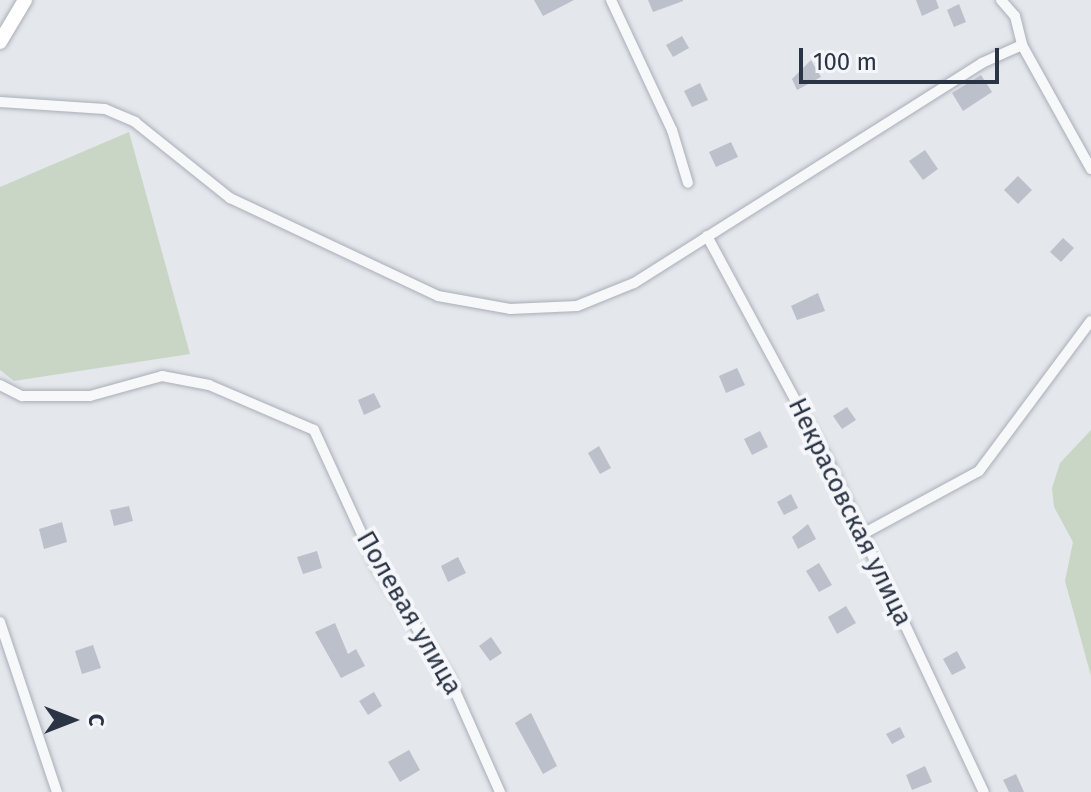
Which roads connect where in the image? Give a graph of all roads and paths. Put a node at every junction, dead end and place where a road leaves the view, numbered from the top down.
1 (25, 0) edge
2 (611, 0) edge
3 (1001, 0) edge
4 (0, 42) edge
5 (1022, 45) junction
6 (0, 102) edge
7 (1091, 169) edge
8 (688, 183) dead end
9 (707, 236) junction
10 (1091, 321) edge
11 (0, 385) edge
12 (861, 535) junction
13 (0, 622) edge
14 (57, 792) edge
15 (500, 792) edge
16 (984, 792) edge

1 - 4 street
2 - 8 street
3 - 5 street
5 - 7 street
5 - 9 street
6 - 9 street
9 - 12 street, Некрасовская улица
10 - 12 street
11 - 15 street, Полевая улица
12 - 16 street, Некрасовская улица
13 - 14 street

